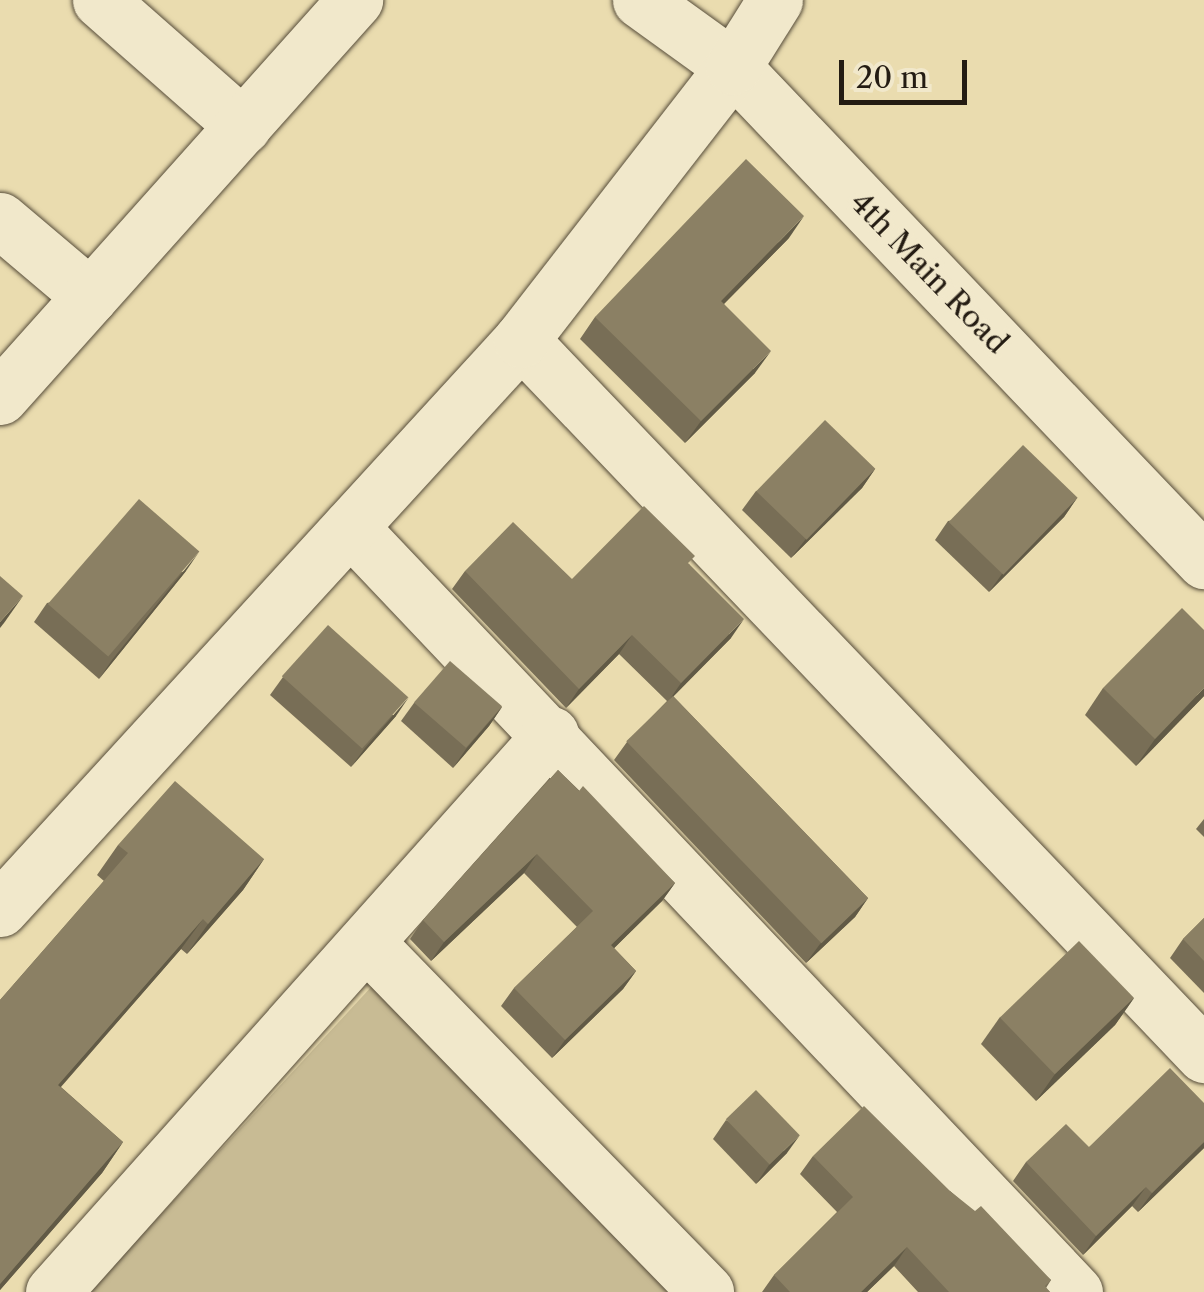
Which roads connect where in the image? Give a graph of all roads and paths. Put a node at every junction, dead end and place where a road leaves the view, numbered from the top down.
1 (100, 0) edge
2 (355, 0) edge
3 (640, 0) edge
4 (775, 0) edge
5 (733, 67) junction
6 (243, 126) junction
7 (0, 220) edge
8 (90, 296) junction
9 (521, 340) junction
10 (0, 397) edge
11 (350, 527) junction
12 (1204, 561) edge
13 (551, 734) junction
14 (0, 909) edge
15 (368, 944) junction
16 (1204, 1055) edge
17 (53, 1292) edge
18 (706, 1292) edge
19 (1075, 1292) edge

1 - 6 street
2 - 6 street
3 - 5 street, 4th Main Road
4 - 5 street
5 - 9 street
5 - 12 street, 4th Main Road
6 - 8 street
7 - 8 street
8 - 10 street
9 - 11 street
9 - 16 street
11 - 13 street
11 - 14 street
13 - 15 street
13 - 19 street
15 - 17 street
15 - 18 street

